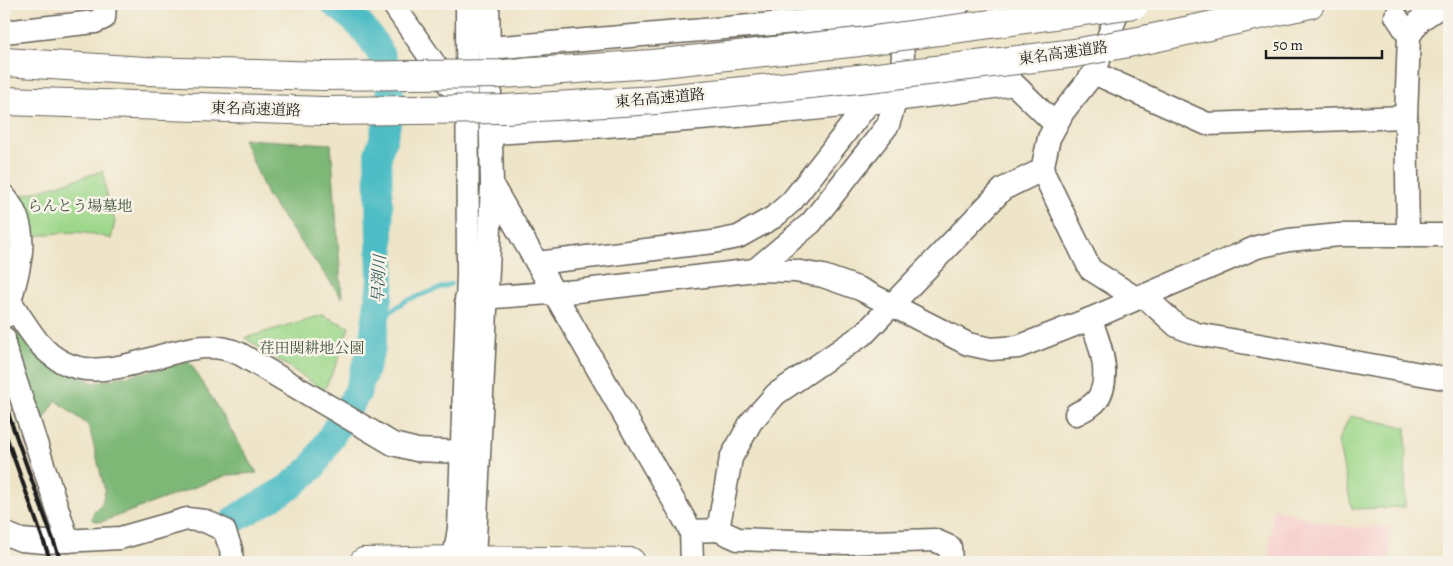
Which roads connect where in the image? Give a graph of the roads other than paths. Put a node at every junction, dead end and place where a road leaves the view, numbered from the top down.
1 (105, 4) edge
2 (393, 4) edge
3 (467, 4) edge
4 (488, 4) edge
5 (959, 4) edge
6 (1121, 4) edge
7 (1135, 4) edge
8 (1310, 4) edge
9 (1444, 4) edge
10 (883, 8) edge
11 (1396, 16) dead end
12 (4, 32) edge
13 (1409, 36) junction
14 (490, 48) junction
15 (4, 62) edge
16 (1094, 73) junction
17 (4, 101) edge
18 (896, 101) junction
19 (867, 105) junction
20 (468, 113) junction
21 (1406, 117) junction
22 (1056, 125) junction
23 (492, 133) junction
24 (1042, 170) junction
25 (492, 185) junction
26 (4, 196) edge
27 (1408, 235) junction
28 (1449, 235) edge
29 (537, 263) junction
30 (754, 270) junction
31 (554, 292) junction
32 (1140, 297) junction
33 (476, 298) junction
34 (10, 301) junction
35 (892, 306) junction
36 (1090, 319) junction
37 (4, 326) edge
38 (4, 338) edge
39 (1449, 379) edge
40 (1076, 414) dead end
41 (462, 452) junction
42 (718, 530) junction
43 (691, 531) junction
44 (4, 533) edge
45 (68, 541) junction
46 (464, 560) junction
47 (232, 562) edge
48 (364, 562) edge
49 (630, 562) edge
50 (692, 562) edge
51 (951, 562) edge

1 - 12 street
2 - 20 street
3 - 20 street
4 - 14 street
5 - 10 street
6 - 16 street
7 - 15 highway, bridge
8 - 17 highway, 東名高速道路, bridge
9 - 13 street
10 - 14 street
10 - 18 street
11 - 13 street
13 - 21 street
14 - 23 street
16 - 21 street
16 - 22 street
18 - 19 street
18 - 22 street
18 - 30 street
19 - 23 street
19 - 29 street
20 - 33 street
21 - 27 street
22 - 24 street
23 - 25 street
24 - 32 street
24 - 35 street
25 - 29 street
25 - 33 street
26 - 34 street
27 - 28 street
27 - 32 street
29 - 31 street
30 - 31 street
30 - 35 street
31 - 33 street
31 - 43 street
32 - 36 street
32 - 39 street
33 - 41 street
33 - 46 street
34 - 37 street
34 - 41 street
35 - 36 street
35 - 42 street
36 - 40 street
38 - 45 street
41 - 46 street
42 - 43 street
42 - 51 street
43 - 50 street
44 - 45 street
45 - 47 street
46 - 48 highway
46 - 49 highway

